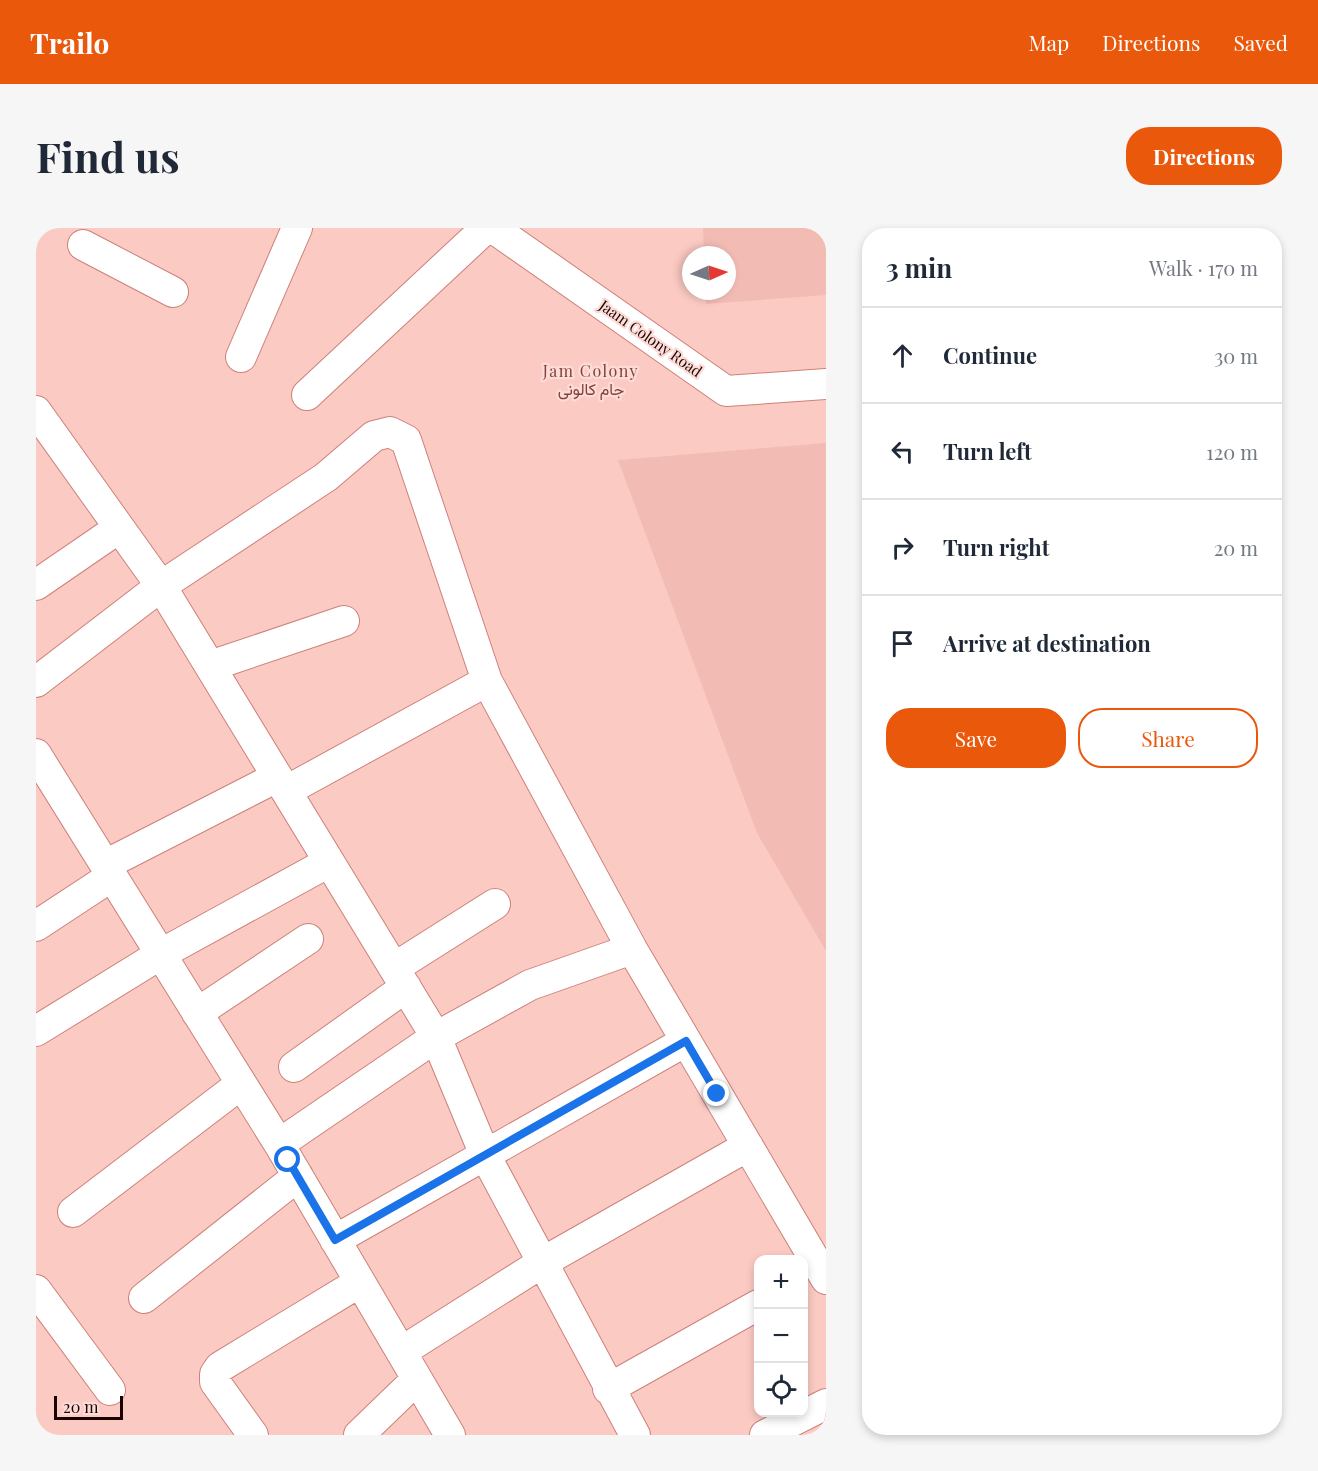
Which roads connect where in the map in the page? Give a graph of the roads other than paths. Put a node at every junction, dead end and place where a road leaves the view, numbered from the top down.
1 (297, 228) edge
2 (486, 228) edge
3 (493, 228) edge
4 (82, 248) edge
5 (173, 292) dead end
6 (241, 357) dead end
7 (826, 384) edge
8 (307, 395) dead end
9 (36, 411) edge
10 (120, 528) junction
11 (36, 585) edge
12 (160, 586) junction
13 (344, 621) dead end
14 (210, 666) junction
15 (487, 681) junction
16 (36, 682) edge
17 (36, 753) edge
18 (281, 784) junction
19 (329, 862) junction
20 (109, 871) junction
21 (495, 904) dead end
22 (36, 926) edge
23 (308, 939) dead end
24 (632, 949) junction
25 (161, 954) junction
26 (400, 977) junction
27 (197, 1012) junction
28 (36, 1031) edge
29 (436, 1037) junction
30 (686, 1041) junction
31 (294, 1067) dead end
32 (242, 1084) junction
33 (279, 1144) junction
34 (748, 1146) junction
35 (485, 1155) junction
36 (298, 1176) junction
37 (73, 1212) dead end
38 (335, 1240) junction
39 (543, 1262) junction
40 (817, 1276) edge
41 (360, 1282) junction
42 (36, 1290) edge
43 (144, 1298) dead end
44 (754, 1308) edge
45 (401, 1352) junction
46 (417, 1380) junction
47 (608, 1389) junction
48 (110, 1390) dead end
49 (826, 1404) edge
50 (253, 1435) edge
51 (359, 1435) edge
52 (450, 1435) edge
53 (635, 1435) edge
54 (765, 1435) edge

1 - 6 street
2 - 8 street
3 - 7 street, Jaam Colony Road
4 - 5 street
9 - 10 street
10 - 11 street
10 - 12 street
12 - 14 street
12 - 15 street
12 - 16 street
13 - 14 street
14 - 18 street
15 - 18 street
15 - 24 street
17 - 20 street
18 - 19 street
18 - 20 street
19 - 25 street
19 - 26 street
20 - 22 street
20 - 25 street
21 - 26 street
23 - 27 street
24 - 29 street
24 - 30 street
25 - 27 street
25 - 28 street
26 - 29 street
26 - 31 street
27 - 32 street
29 - 33 street
29 - 35 street
30 - 34 street
30 - 35 street
32 - 33 street
32 - 37 street
33 - 36 street
34 - 39 street
34 - 40 street
35 - 38 street
35 - 39 street
36 - 38 street
36 - 43 street
38 - 41 street
39 - 45 street
39 - 47 street
41 - 45 street
41 - 50 street
42 - 48 street
44 - 47 street
45 - 46 street
46 - 51 street
46 - 52 street
47 - 53 street
49 - 54 street

